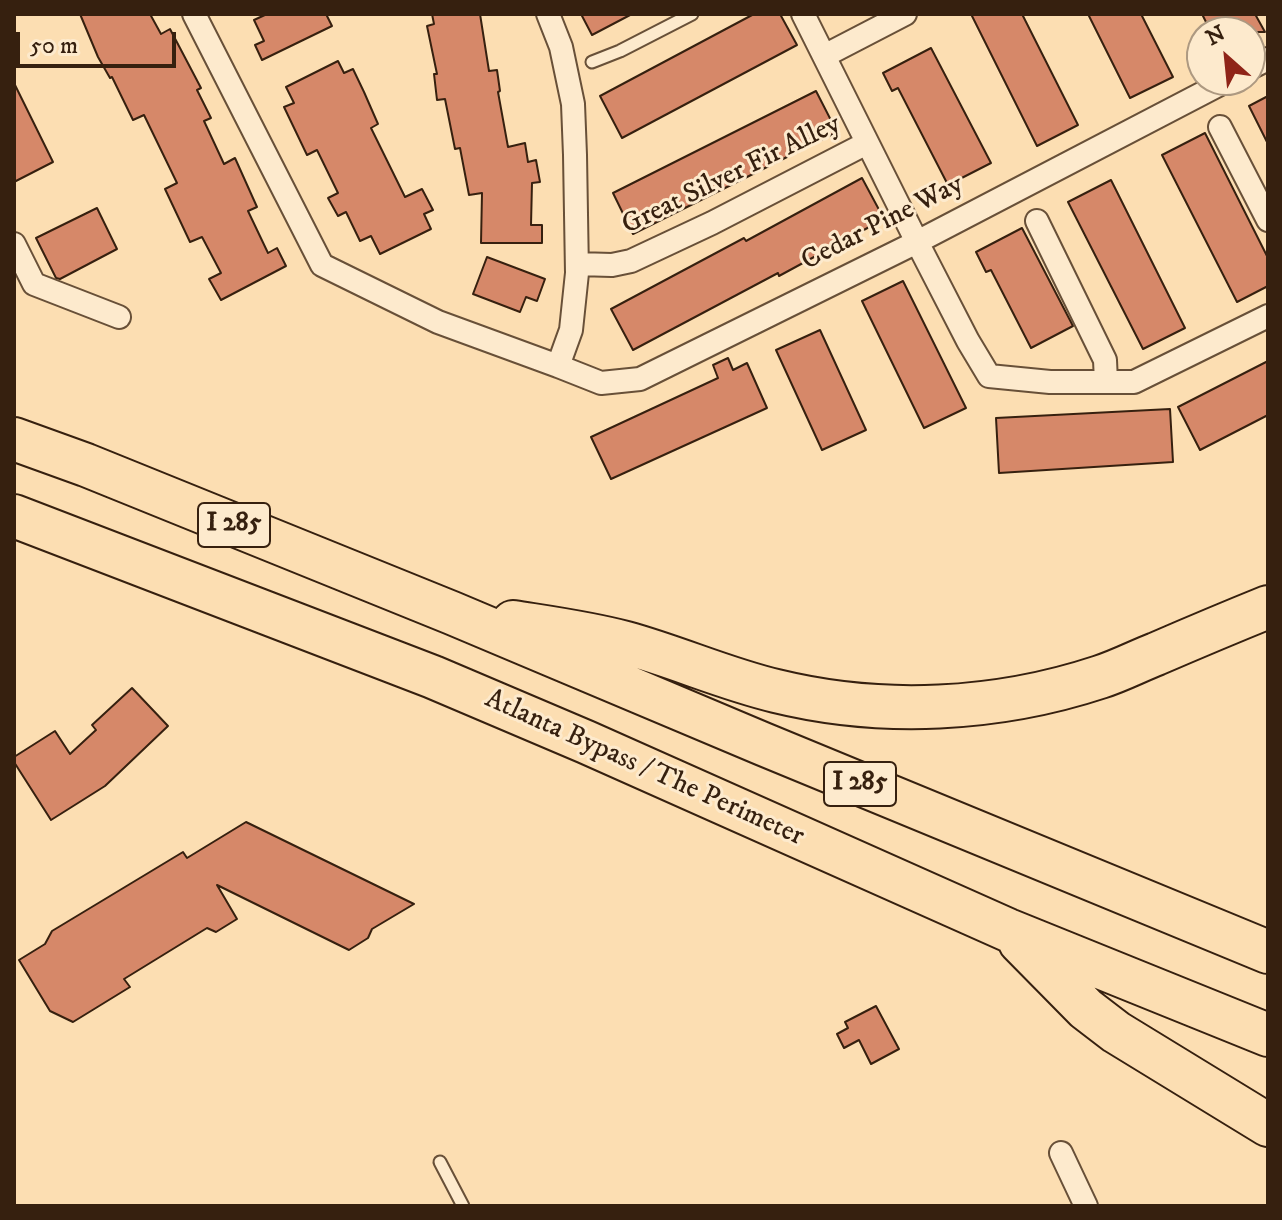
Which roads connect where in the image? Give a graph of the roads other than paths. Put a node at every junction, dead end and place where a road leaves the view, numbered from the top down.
1 (194, 14) edge
2 (548, 14) edge
3 (692, 14) edge
4 (803, 14) edge
5 (905, 14) edge
6 (824, 56) junction
7 (592, 62) dead end
8 (1197, 96) edge
9 (1220, 127) dead end
10 (867, 143) junction
11 (1268, 220) edge
12 (1037, 221) dead end
13 (917, 242) junction
14 (14, 244) edge
15 (577, 264) junction
16 (1268, 316) edge
17 (119, 317) dead end
18 (558, 366) junction
19 (1106, 382) junction
20 (14, 439) edge
21 (14, 516) edge
22 (1268, 607) edge
23 (452, 613) junction
24 (1008, 930) junction
25 (1268, 952) edge
26 (1268, 1035) edge
27 (1268, 1125) edge
28 (1061, 1153) dead end
29 (440, 1162) dead end
30 (463, 1206) edge
31 (1086, 1206) edge

1 - 18 street, Cedar Pine Way
2 - 15 street
3 - 7 lane
4 - 6 street
5 - 6 street
6 - 10 street
8 - 13 street, Cedar Pine Way
9 - 11 street
10 - 13 street
10 - 15 street, Great Silver Fir Alley
12 - 19 street
13 - 18 street, Cedar Pine Way
13 - 19 street
14 - 17 street
15 - 18 street
16 - 19 street
20 - 23 highway, I 285
21 - 24 highway, Atlanta Bypass / The Perimeter / I 285
22 - 23 highway
23 - 25 highway, I 285
24 - 26 highway, Atlanta Bypass / The Perimeter / I 285
24 - 27 highway
28 - 31 street
29 - 30 lane

